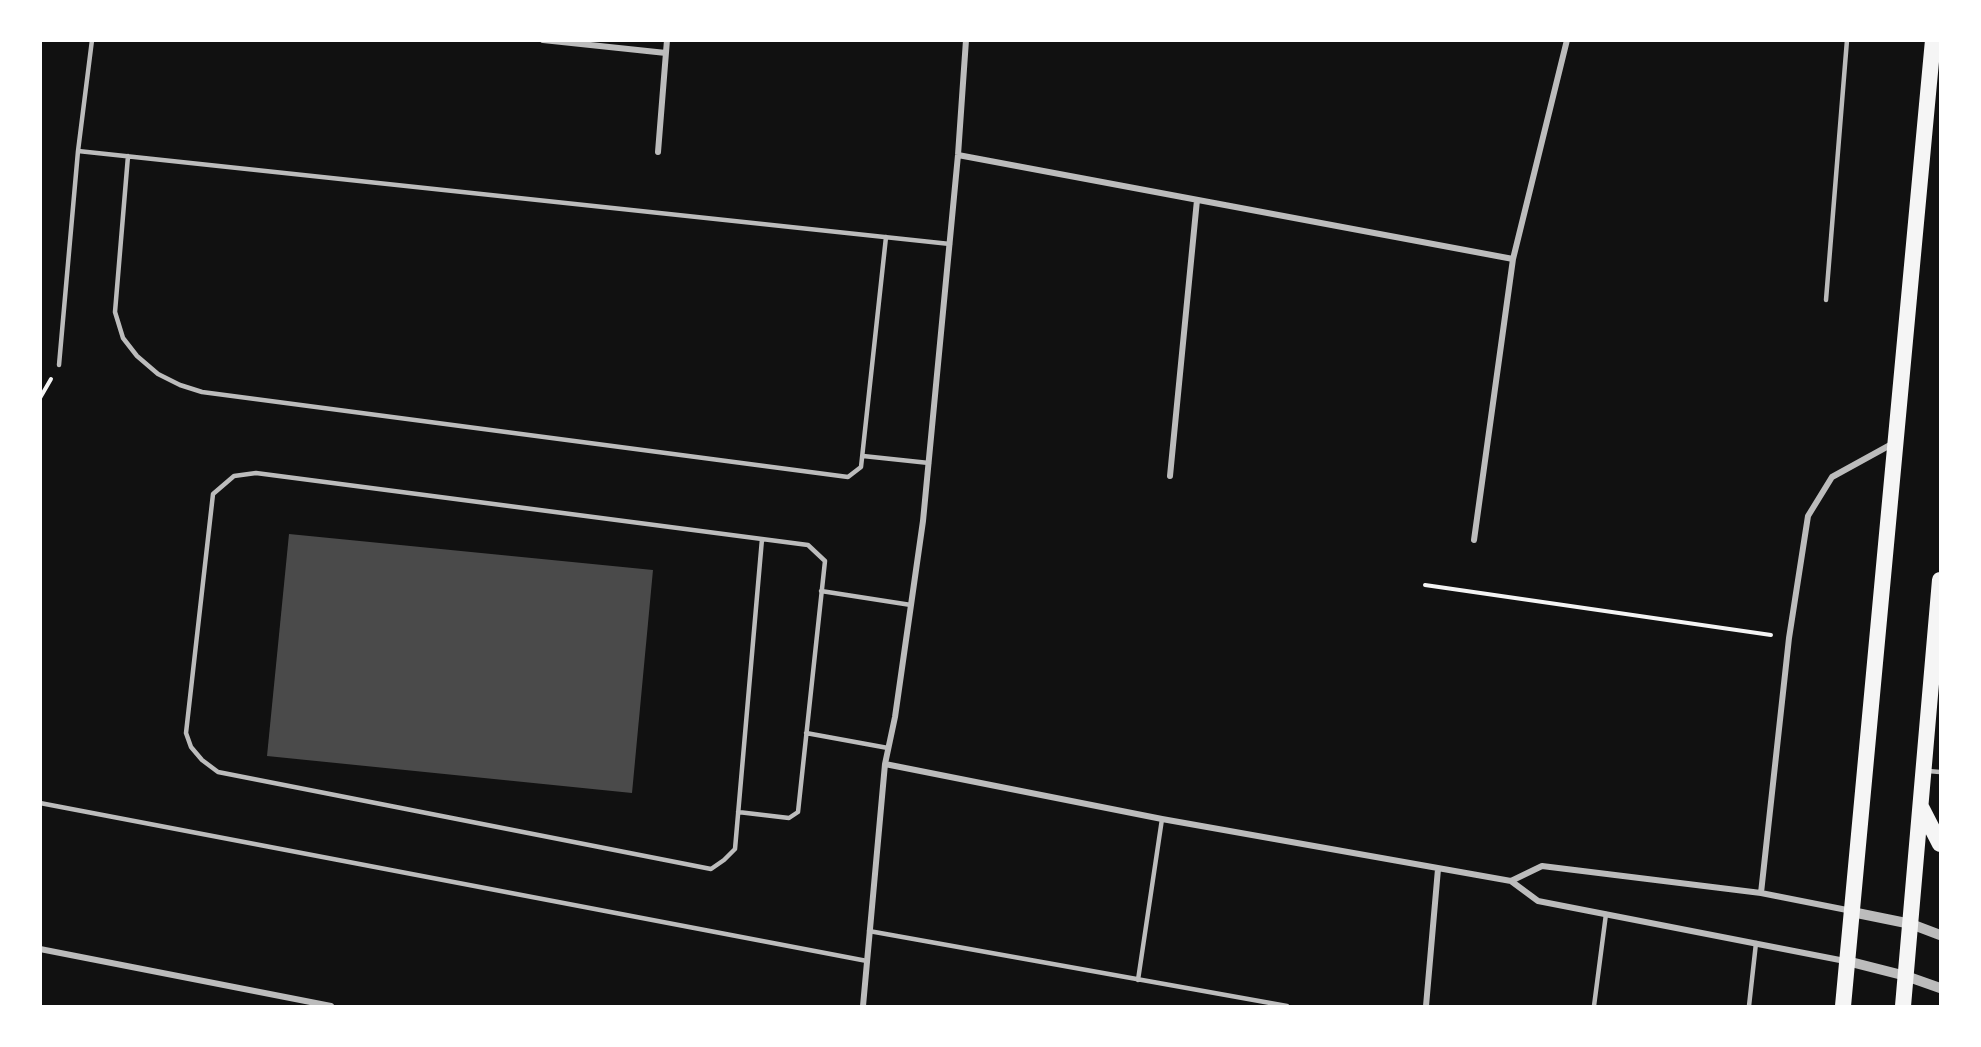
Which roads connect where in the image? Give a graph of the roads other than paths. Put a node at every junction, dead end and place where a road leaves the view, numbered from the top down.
1 (92, 40) edge
2 (543, 40) edge
3 (667, 40) edge
4 (966, 40) edge
5 (1567, 40) edge
6 (1847, 40) edge
7 (1933, 40) edge
8 (666, 53) junction
9 (78, 151) junction
10 (658, 152) dead end
11 (958, 155) junction
12 (128, 156) junction
13 (1197, 200) junction
14 (886, 237) junction
15 (950, 244) junction
16 (1513, 259) junction
17 (1826, 300) dead end
18 (59, 365) dead end
19 (1896, 442) junction
20 (862, 456) junction
21 (929, 463) junction
22 (1170, 476) dead end
23 (762, 538) junction
24 (1474, 540) dead end
25 (1941, 580) edge
26 (821, 591) junction
27 (911, 605) junction
28 (1936, 684) edge
29 (806, 733) junction
30 (888, 748) junction
31 (885, 764) junction
32 (1932, 771) edge
33 (40, 803) edge
34 (1921, 806) junction
35 (738, 812) junction
36 (1162, 819) junction
37 (1941, 844) edge
38 (1438, 869) junction
39 (1511, 881) junction
40 (1761, 893) junction
41 (1852, 912) junction
42 (1606, 914) junction
43 (1911, 924) junction
44 (869, 931) junction
45 (1941, 935) edge
46 (1756, 943) junction
47 (40, 949) edge
48 (867, 961) junction
49 (1847, 962) junction
50 (1906, 976) junction
51 (1138, 980) junction
52 (1941, 988) edge
53 (331, 1006) edge
54 (863, 1006) edge
55 (1287, 1006) edge
56 (1426, 1006) edge
57 (1594, 1006) edge
58 (1749, 1006) edge
59 (1843, 1006) edge
60 (1904, 1006) edge

1 - 9 lane
2 - 8 street
3 - 8 street
4 - 11 street
5 - 16 street
6 - 17 lane
7 - 19 highway
8 - 10 street
9 - 12 lane
9 - 18 lane
11 - 13 street
11 - 15 street
12 - 14 lane
12 - 20 lane
13 - 16 street
13 - 22 street
14 - 15 lane
14 - 20 lane
15 - 21 street
16 - 24 street
19 - 40 street
19 - 41 highway
20 - 21 lane
21 - 27 street
23 - 26 lane
23 - 35 lane
23 - 35 lane
25 - 28 highway
26 - 27 lane
26 - 29 lane
27 - 30 street
28 - 32 highway
29 - 30 lane
29 - 35 lane
30 - 31 street
31 - 36 street
31 - 44 street
32 - 34 highway
33 - 48 lane
34 - 37 highway
34 - 43 highway
36 - 38 street
36 - 51 lane
38 - 39 street
38 - 56 street
39 - 40 street
39 - 42 street
40 - 41 street
41 - 43 street
41 - 49 highway
42 - 46 street
42 - 57 lane
43 - 45 street
43 - 50 highway
44 - 48 street
44 - 51 lane
46 - 49 street
46 - 58 lane
47 - 53 street
48 - 54 street
49 - 50 street
49 - 59 highway
50 - 52 street
50 - 60 highway
51 - 55 lane

